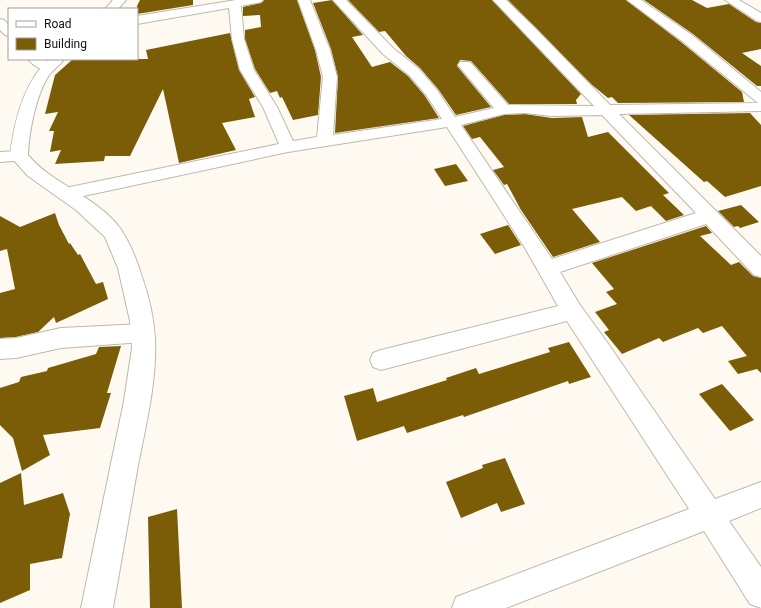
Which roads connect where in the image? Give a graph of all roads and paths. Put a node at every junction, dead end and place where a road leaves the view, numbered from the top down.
1 (120, 0) edge
2 (257, 0) edge
3 (304, 0) edge
4 (339, 0) edge
5 (499, 0) edge
6 (632, 0) edge
7 (731, 0) edge
8 (236, 4) junction
9 (112, 8) edge
10 (760, 17) edge
11 (138, 20) edge
12 (0, 23) edge
13 (8, 31) edge
14 (47, 62) edge
15 (465, 66) dead end
16 (761, 99) edge
17 (761, 107) edge
18 (504, 110) junction
19 (606, 110) junction
20 (452, 122) junction
21 (325, 142) junction
22 (288, 147) junction
23 (9, 157) edge
24 (65, 194) junction
25 (708, 216) junction
26 (548, 268) junction
27 (761, 269) edge
28 (572, 311) junction
29 (143, 332) junction
30 (0, 349) edge
31 (381, 360) dead end
32 (761, 495) edge
33 (709, 515) junction
34 (761, 593) edge
35 (97, 608) edge
36 (467, 608) edge

1 - 9 main road
2 - 8 street
3 - 21 street
4 - 20 street
5 - 19 street
6 - 16 street
7 - 10 street
8 - 11 street
8 - 22 street
12 - 13 street
14 - 23 main road
15 - 18 street
17 - 19 street
18 - 19 street
18 - 20 street
19 - 25 street
20 - 21 street
20 - 26 street
21 - 22 street
22 - 24 street
23 - 24 main road
24 - 29 main road
25 - 26 street
25 - 27 street
26 - 28 street
28 - 31 street
28 - 33 street
29 - 30 street
29 - 35 main road
32 - 33 street
33 - 34 street
33 - 36 street

